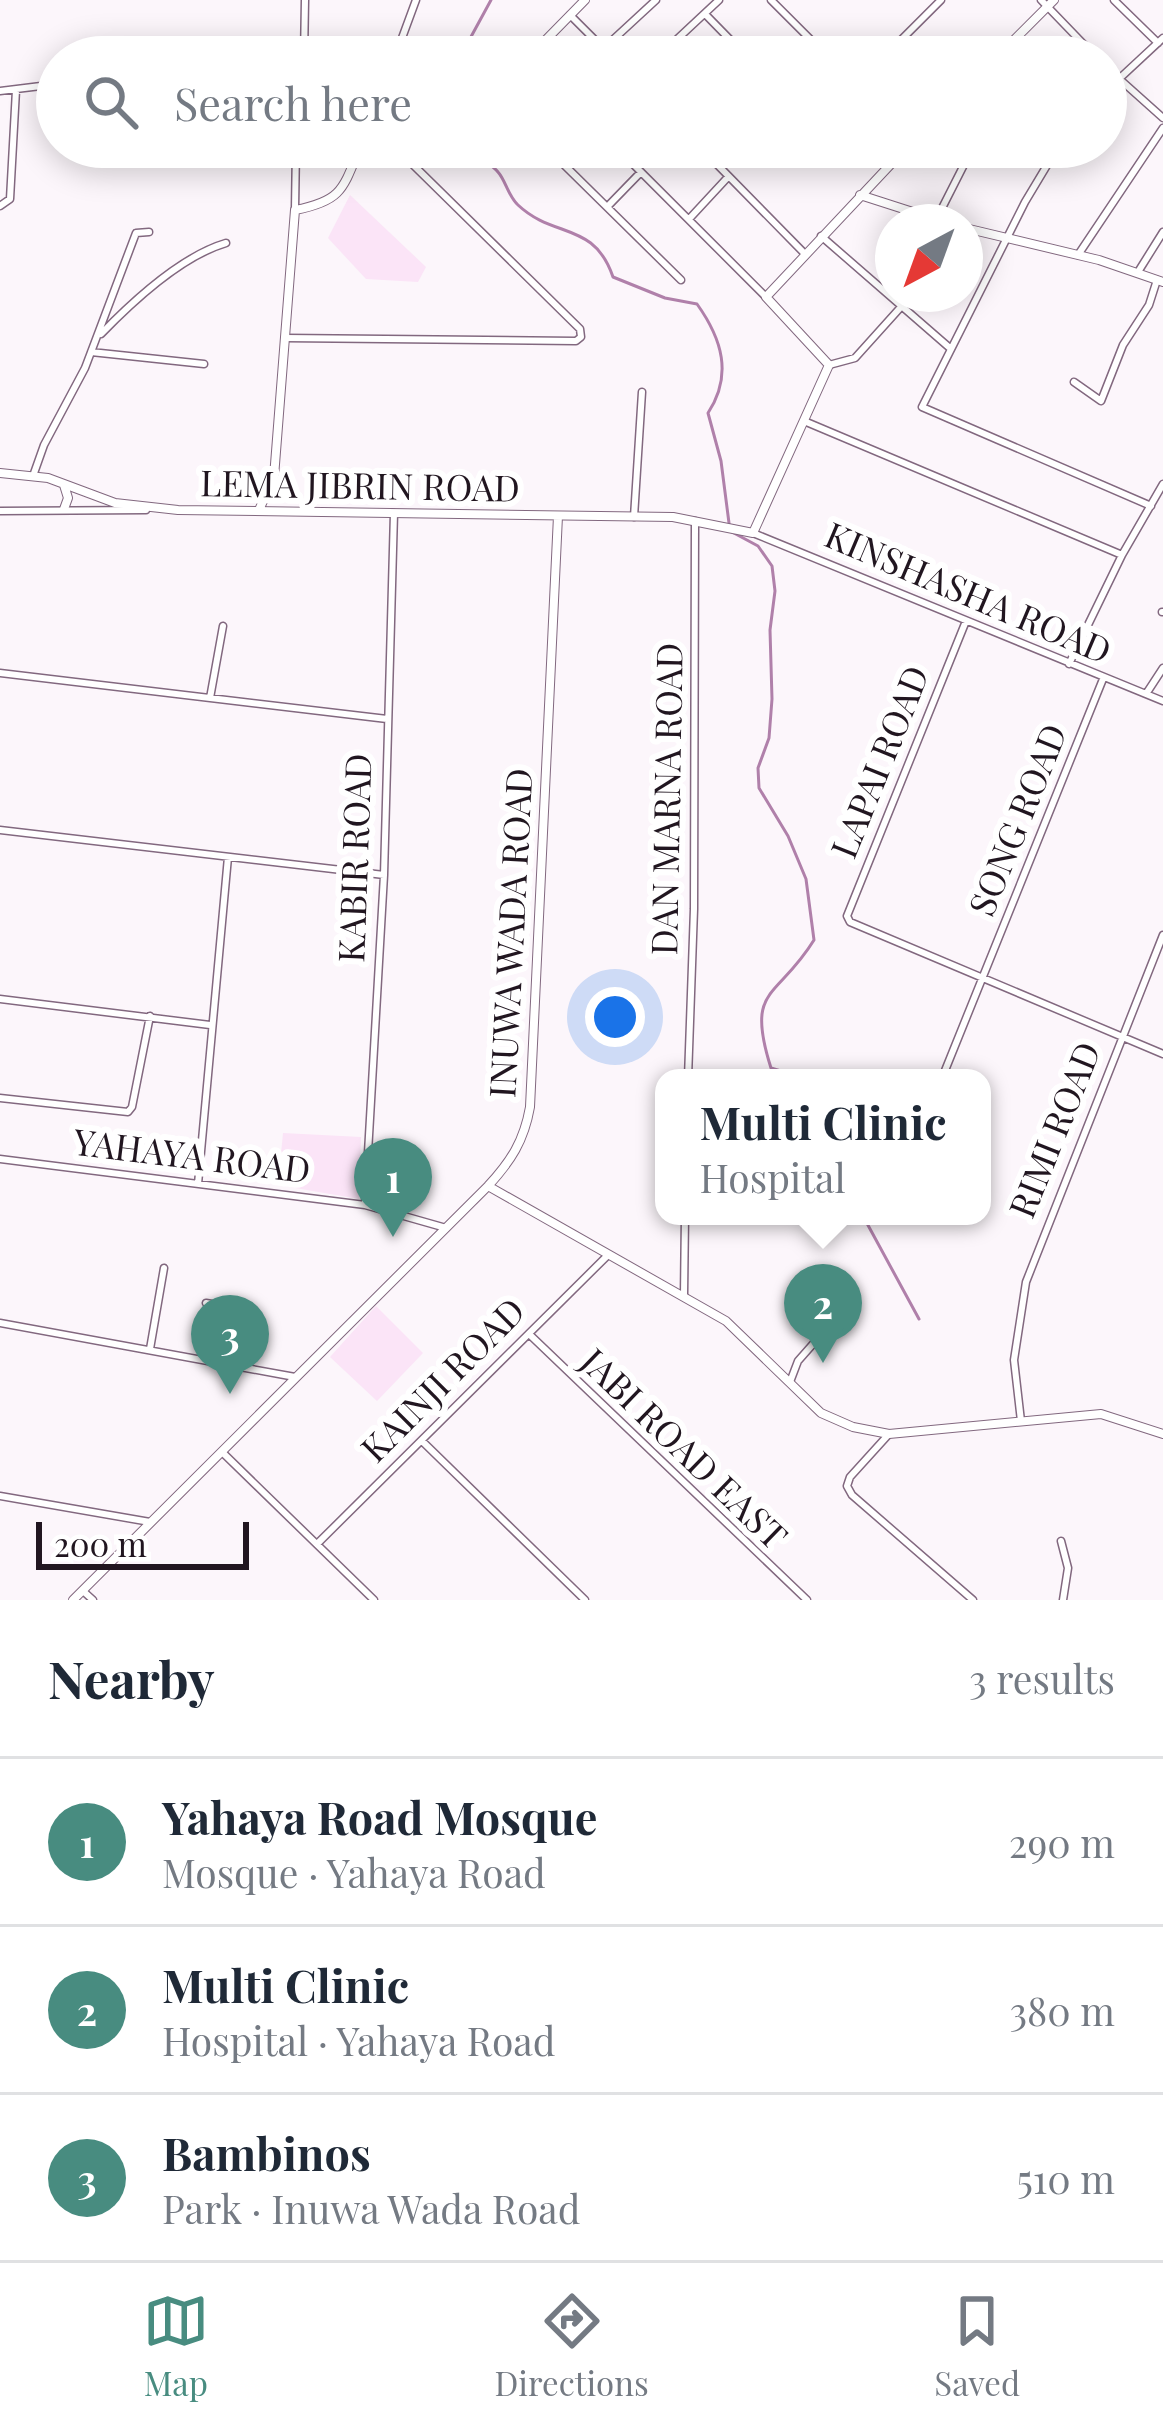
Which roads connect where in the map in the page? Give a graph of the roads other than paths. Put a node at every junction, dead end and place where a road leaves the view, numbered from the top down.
1 (305, 0) edge
2 (416, 0) edge
3 (585, 0) edge
4 (656, 0) edge
5 (719, 0) edge
6 (771, 0) edge
7 (940, 0) edge
8 (1114, 0) edge
9 (1047, 2) edge
10 (705, 14) junction
11 (570, 15) junction
12 (305, 36) edge
13 (403, 36) edge
14 (550, 36) edge
15 (592, 36) edge
16 (617, 36) edge
17 (681, 36) edge
18 (726, 36) edge
19 (808, 36) edge
20 (905, 36) edge
21 (1016, 36) edge
22 (1077, 36) edge
23 (1161, 41) edge
24 (1127, 71) edge
25 (36, 87) edge
26 (1127, 87) edge
27 (16, 90) junction
28 (0, 92) edge
29 (1163, 118) edge
30 (1163, 128) edge
31 (296, 168) edge
32 (351, 168) edge
33 (416, 168) edge
34 (567, 168) edge
35 (637, 168) edge
36 (721, 168) edge
37 (886, 168) edge
38 (964, 168) edge
39 (1045, 168) edge
40 (641, 172) junction
41 (729, 176) junction
42 (860, 195) junction
43 (888, 204) edge
44 (948, 204) edge
45 (0, 206) edge
46 (607, 207) junction
47 (295, 210) junction
48 (690, 218) junction
49 (149, 232) dead end
50 (1163, 232) edge
51 (983, 233) edge
52 (820, 236) junction
53 (1007, 240) junction
54 (226, 243) dead end
55 (804, 253) junction
56 (1078, 256) junction
57 (1138, 272) junction
58 (681, 280) dead end
59 (1160, 281) edge
60 (875, 286) edge
61 (766, 297) junction
62 (896, 312) edge
63 (905, 312) edge
64 (98, 336) junction
65 (284, 338) junction
66 (951, 349) junction
67 (91, 352) junction
68 (204, 364) dead end
69 (829, 365) junction
70 (1074, 382) dead end
71 (642, 392) dead end
72 (804, 421) junction
73 (0, 473) edge
74 (33, 476) junction
75 (63, 484) junction
76 (1163, 485) edge
77 (1151, 506) junction
78 (64, 509) junction
79 (178, 510) junction
80 (259, 510) junction
81 (0, 512) edge
82 (394, 513) junction
83 (558, 516) junction
84 (634, 517) junction
85 (695, 521) junction
86 (753, 533) junction
87 (1122, 555) junction
88 (966, 621) junction
89 (223, 626) dead end
90 (1069, 664) junction
91 (1163, 668) edge
92 (0, 673) edge
93 (1103, 679) junction
94 (1146, 694) junction
95 (210, 698) junction
96 (1163, 701) edge
97 (387, 719) junction
98 (0, 830) edge
99 (228, 857) junction
100 (384, 875) junction
101 (1163, 935) edge
102 (984, 981) junction
103 (0, 1000) edge
104 (150, 1016) junction
105 (210, 1025) junction
106 (1122, 1037) junction
107 (1163, 1054) edge
108 (688, 1069) edge
109 (945, 1069) edge
110 (0, 1098) edge
111 (373, 1106) dead end
112 (0, 1159) edge
113 (198, 1184) junction
114 (488, 1186) junction
115 (365, 1205) junction
116 (686, 1225) edge
117 (446, 1228) junction
118 (608, 1255) junction
119 (164, 1268) dead end
120 (684, 1295) junction
121 (206, 1304) dead end
122 (0, 1323) edge
123 (828, 1327) dead end
124 (529, 1334) junction
125 (150, 1349) junction
126 (240, 1368) junction
127 (295, 1377) junction
128 (790, 1383) junction
129 (1022, 1421) junction
130 (889, 1434) junction
131 (1163, 1434) edge
132 (422, 1441) junction
133 (222, 1452) junction
134 (0, 1496) edge
135 (150, 1522) junction
136 (1060, 1540) dead end
137 (318, 1543) junction
138 (83, 1591) junction
139 (74, 1600) edge
140 (93, 1600) edge
141 (374, 1600) edge
142 (585, 1600) edge
143 (806, 1600) edge
144 (973, 1600) edge
145 (1063, 1600) edge

1 - 12 street
2 - 13 street
3 - 11 street
4 - 16 street
5 - 10 street
6 - 19 street
7 - 20 street
8 - 23 street
9 - 21 street
9 - 22 street
10 - 17 street
10 - 18 street
11 - 14 street
11 - 15 street
23 - 24 street
25 - 27 street
26 - 29 street
27 - 28 street
27 - 45 street
30 - 56 street
31 - 47 street
32 - 47 street
33 - 65 street
34 - 46 street
35 - 40 street
36 - 41 street
37 - 42 street
38 - 44 street
39 - 53 street
40 - 46 street
40 - 48 street
41 - 48 street
41 - 55 street
42 - 43 street
42 - 52 street
46 - 58 street
47 - 65 street
48 - 61 street
49 - 64 street
50 - 57 street
51 - 53 street
52 - 55 street
52 - 60 street
53 - 56 street
53 - 66 street
54 - 64 street
55 - 61 street
56 - 57 street
57 - 59 street
59 - 70 street
61 - 69 street
62 - 69 street
63 - 66 street
64 - 67 street
65 - 80 street
66 - 77 street
67 - 68 street
67 - 74 street
69 - 72 street
71 - 84 street
72 - 86 street
72 - 87 street
73 - 74 street
74 - 75 street
75 - 78 street
75 - 79 street
76 - 77 street
77 - 87 street
78 - 79 street, LEMA JIBRIN ROAD
78 - 81 street, LEMA JIBRIN ROAD
79 - 80 street, LEMA JIBRIN ROAD
80 - 82 street, LEMA JIBRIN ROAD
82 - 83 street, LEMA JIBRIN ROAD
82 - 97 street, KABIR ROAD
83 - 84 street, LEMA JIBRIN ROAD
83 - 114 street, INUWA WADA ROAD
84 - 85 street, LEMA JIBRIN ROAD
85 - 86 street, LEMA JIBRIN ROAD
85 - 108 street, DAN MARNA ROAD
86 - 88 street, KINSHASHA ROAD
87 - 90 street
88 - 90 street, KINSHASHA ROAD
88 - 102 street, LAPAI ROAD
89 - 95 street
90 - 93 street, KINSHASHA ROAD
91 - 94 street
92 - 95 street
93 - 94 street, KINSHASHA ROAD
93 - 102 street, SONG ROAD
94 - 96 street, KINSHASHA ROAD
95 - 97 street
97 - 100 street, KABIR ROAD
98 - 99 street
99 - 100 street
99 - 105 street
100 - 111 street
100 - 115 street, KABIR ROAD
101 - 106 street, RIMI ROAD
102 - 106 street
102 - 109 street, SONG ROAD
103 - 104 street
104 - 105 street
104 - 110 street
105 - 113 street
106 - 107 street
106 - 129 street, RIMI ROAD
112 - 113 street, YAHAYA ROAD
113 - 115 street, YAHAYA ROAD
114 - 117 street, INUWA WADA ROAD
114 - 118 street
115 - 117 street, YAHAYA ROAD
116 - 120 street
117 - 127 street, INUWA WADA ROAD
118 - 120 street
118 - 124 street, KAINJI ROAD
119 - 125 street
120 - 128 street
121 - 126 street
122 - 125 street
123 - 128 street
124 - 132 street, KAINJI ROAD
124 - 143 street, JABI ROAD EAST
125 - 126 street
126 - 127 street
127 - 133 street, INUWA WADA ROAD
128 - 130 street
129 - 130 street
129 - 131 street
130 - 144 street
132 - 137 street, KAINJI ROAD
132 - 142 street
133 - 135 street, INUWA WADA ROAD
133 - 137 street
134 - 135 street
135 - 138 street, INUWA WADA ROAD
136 - 145 street
137 - 141 street
138 - 139 street, INUWA WADA ROAD
138 - 140 street

